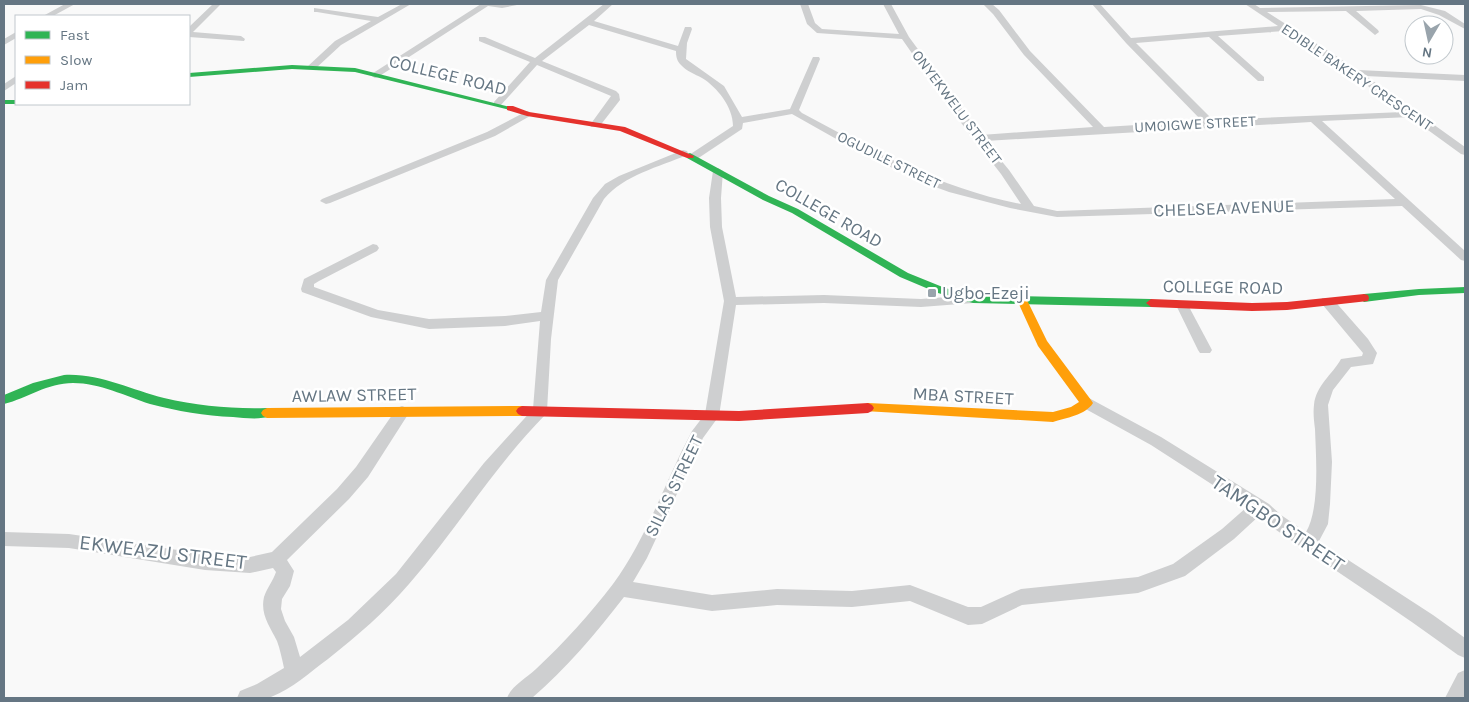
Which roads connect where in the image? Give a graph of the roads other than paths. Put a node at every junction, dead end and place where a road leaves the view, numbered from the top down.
1 (71, 4) edge
2 (217, 4) edge
3 (323, 4) edge
4 (407, 4) edge
5 (487, 4) edge
6 (518, 4) edge
7 (608, 4) edge
8 (804, 4) edge
9 (887, 4) edge
10 (987, 4) edge
11 (1096, 4) edge
12 (1249, 4) edge
13 (1348, 8) junction
14 (1258, 10) junction
15 (49, 15) edge
16 (380, 20) junction
17 (588, 22) junction
18 (1465, 27) edge
19 (1285, 28) junction
20 (688, 29) dead end
21 (190, 31) edge
22 (190, 32) edge
23 (1375, 32) dead end
24 (1212, 35) junction
25 (15, 36) edge
26 (905, 37) junction
27 (241, 39) dead end
28 (482, 39) dead end
29 (1129, 41) junction
30 (4, 42) edge
31 (679, 49) junction
32 (816, 59) dead end
33 (534, 62) junction
34 (312, 66) junction
35 (1356, 73) junction
36 (190, 75) edge
37 (375, 75) junction
38 (1465, 78) edge
39 (1260, 79) dead end
40 (15, 80) edge
41 (4, 88) edge
42 (497, 104) junction
43 (794, 111) junction
44 (527, 114) junction
45 (1414, 114) junction
46 (1314, 119) junction
47 (738, 121) junction
48 (1210, 123) junction
49 (595, 125) junction
50 (1100, 129) junction
51 (977, 138) junction
52 (1465, 152) edge
53 (688, 155) junction
54 (718, 171) junction
55 (326, 201) dead end
56 (1406, 202) junction
57 (1030, 209) junction
58 (1043, 212) joint
59 (373, 248) dead end
60 (1465, 257) edge
61 (1465, 290) edge
62 (972, 299) junction
63 (1022, 300) junction
64 (730, 301) junction
65 (1327, 301) junction
66 (1182, 304) junction
67 (547, 316) junction
68 (1205, 350) dead end
69 (4, 400) edge
70 (1087, 403) junction
71 (540, 411) junction
72 (402, 412) junction
73 (712, 416) junction
74 (1258, 507) junction
75 (4, 539) edge
76 (1309, 542) junction
77 (276, 559) junction
78 (620, 588) junction
79 (1465, 648) edge
80 (295, 672) junction
81 (1465, 680) edge
82 (247, 698) edge
83 (517, 698) edge
84 (1455, 698) edge

1 - 15 street
2 - 21 street
3 - 16 street
4 - 16 street
5 - 6 street
5 - 37 street
7 - 17 street
8 - 26 street
9 - 26 street, ONYEKWELU STREET
10 - 50 street
11 - 29 street
12 - 14 street, EDIBLE BAKERY CRESCENT
13 - 14 street
13 - 18 street
13 - 23 street
14 - 19 street, EDIBLE BAKERY CRESCENT
16 - 34 street
17 - 31 street
17 - 33 street
19 - 24 street
19 - 35 street, EDIBLE BAKERY CRESCENT
20 - 31 street
22 - 27 street
24 - 29 street
24 - 39 street
25 - 30 street
26 - 51 street, ONYEKWELU STREET
28 - 33 street
29 - 48 street
31 - 47 street
32 - 43 street
33 - 42 street
33 - 49 street
34 - 36 main road, COLLEGE ROAD
34 - 37 main road, COLLEGE ROAD
35 - 38 street
35 - 45 street, EDIBLE BAKERY CRESCENT
37 - 42 main road, COLLEGE ROAD
40 - 41 street
42 - 44 main road, COLLEGE ROAD
43 - 47 street
43 - 57 street, OGUDILE STREET
44 - 49 main road, COLLEGE ROAD
44 - 55 street
45 - 46 street, UMOIGWE STREET
45 - 52 street, EDIBLE BAKERY CRESCENT
46 - 48 street, UMOIGWE STREET
46 - 56 street
47 - 53 street
48 - 50 street, UMOIGWE STREET
49 - 53 main road, COLLEGE ROAD
50 - 51 street, UMOIGWE STREET
51 - 57 street, ONYEKWELU STREET
53 - 54 main road, COLLEGE ROAD
53 - 67 street
54 - 62 main road, COLLEGE ROAD
54 - 64 street, SILAS STREET
56 - 58 street, CHELSEA AVENUE
56 - 60 street
57 - 58 street, OGUDILE STREET
59 - 67 street
61 - 65 main road, COLLEGE ROAD
62 - 63 main road, COLLEGE ROAD
62 - 64 street
63 - 66 main road, COLLEGE ROAD
63 - 70 main road
64 - 73 street, SILAS STREET
65 - 66 main road, COLLEGE ROAD
65 - 76 street
66 - 68 street
67 - 71 street
69 - 72 main road, AWLAW STREET
70 - 73 main road, MBA STREET
70 - 74 street, TAMGBO STREET
71 - 72 main road, AWLAW STREET
71 - 73 main road, AWLAW STREET
71 - 80 street
72 - 77 street
73 - 78 street, SILAS STREET
74 - 76 street, TAMGBO STREET
74 - 78 street
75 - 77 street, EKWEAZU STREET
76 - 79 street, TAMGBO STREET
77 - 80 street
78 - 83 street, SILAS STREET
80 - 82 street
81 - 84 street

